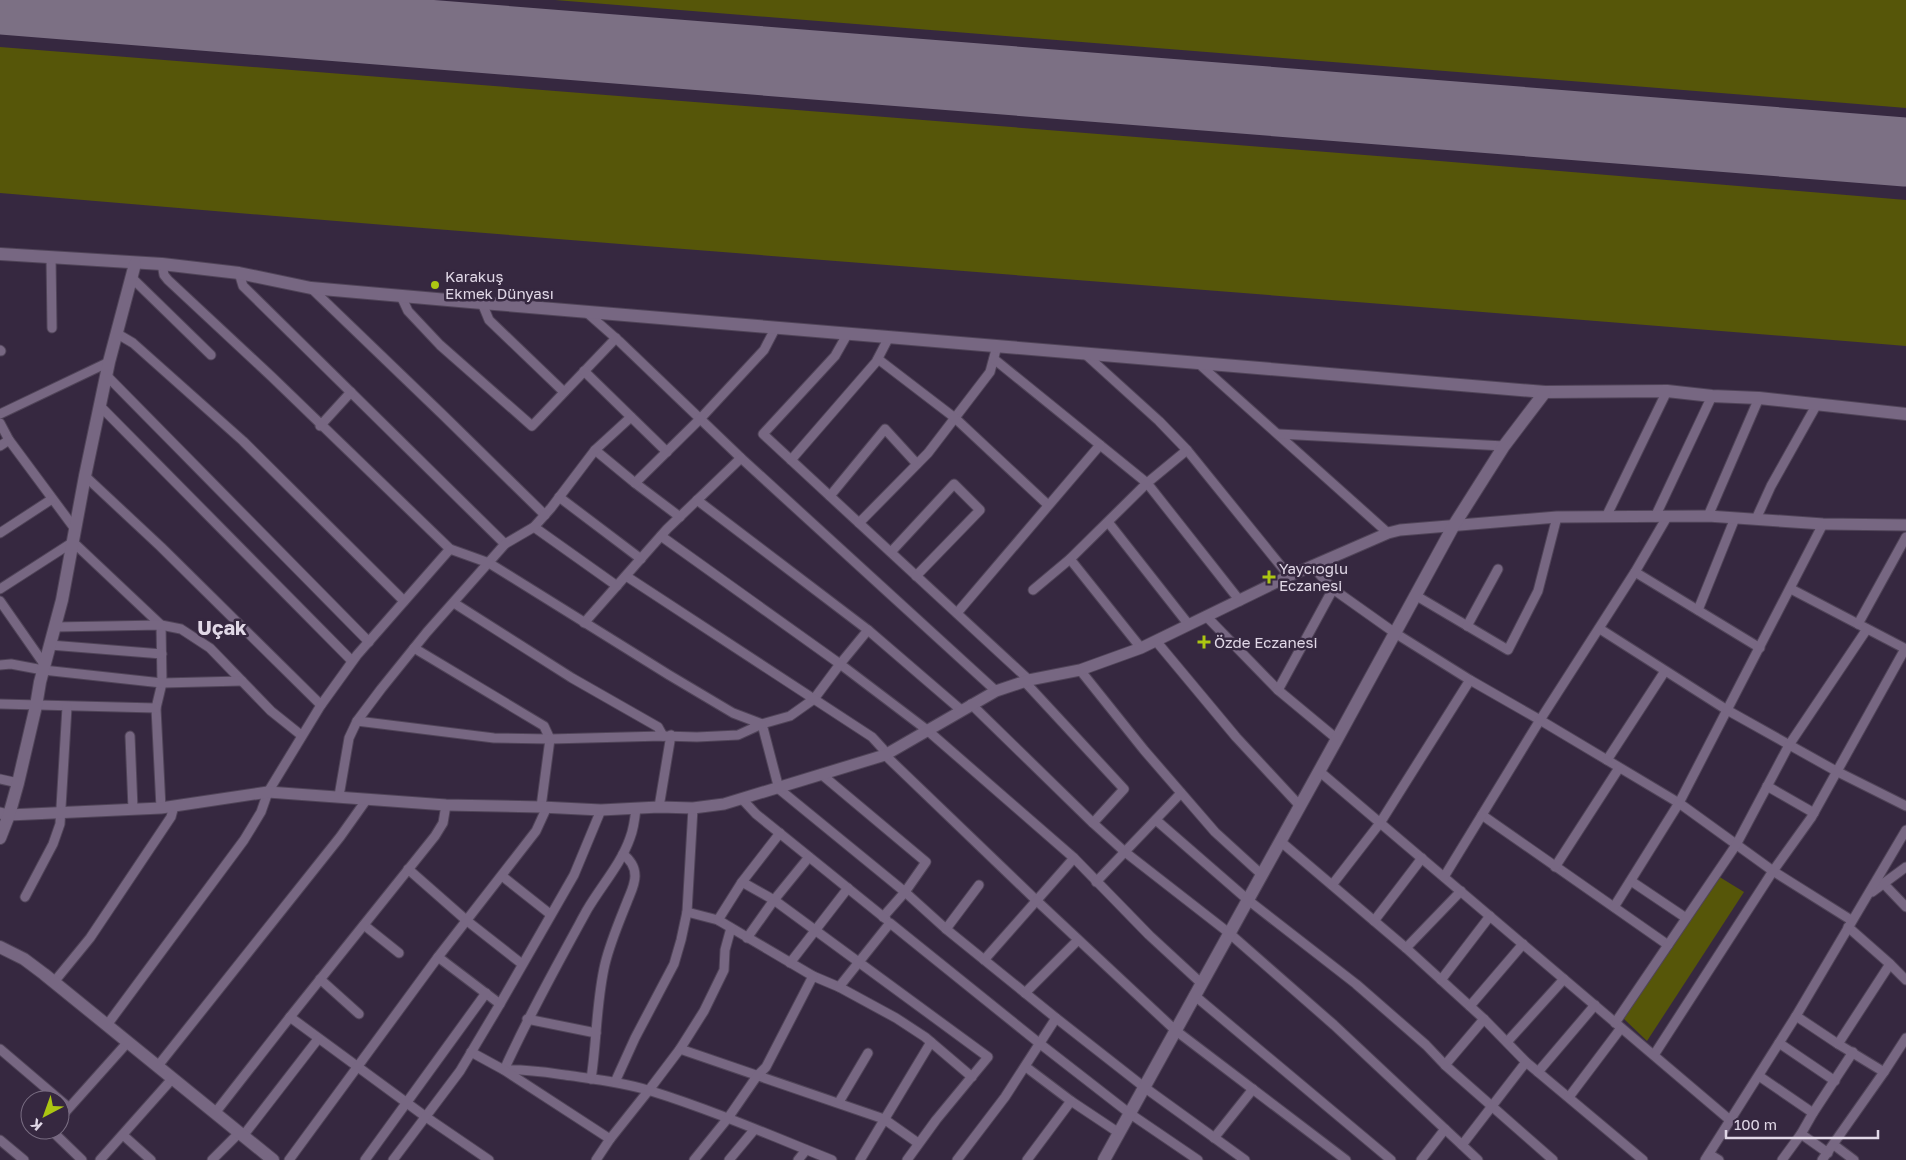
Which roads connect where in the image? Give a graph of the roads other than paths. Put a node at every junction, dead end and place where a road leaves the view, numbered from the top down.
1 (0, 254) edge
2 (51, 257) junction
3 (135, 264) junction
4 (162, 264) junction
5 (239, 273) junction
6 (132, 278) junction
7 (311, 288) junction
8 (401, 296) junction
9 (482, 303) junction
10 (584, 311) junction
11 (776, 327) junction
12 (52, 328) dead end
13 (116, 333) junction
14 (848, 333) junction
15 (888, 337) junction
16 (616, 338) junction
17 (997, 346) junction
18 (1084, 353) junction
19 (211, 355) dead end
20 (878, 359) junction
21 (994, 359) junction
22 (109, 362) junction
23 (1197, 363) junction
24 (584, 371) junction
25 (107, 376) junction
26 (1667, 391) junction
27 (351, 392) junction
28 (564, 392) junction
29 (1545, 392) junction
30 (1712, 396) junction
31 (1759, 398) junction
32 (1817, 404) junction
33 (100, 406) junction
34 (0, 414) edge
35 (1906, 414) edge
36 (631, 417) junction
37 (955, 418) junction
38 (700, 419) junction
39 (0, 424) edge
40 (320, 426) junction
41 (1279, 434) junction
42 (9, 440) junction
43 (1100, 445) junction
44 (0, 446) edge
45 (1504, 446) junction
46 (595, 450) junction
47 (1187, 450) junction
48 (667, 452) junction
49 (741, 458) junction
50 (791, 460) junction
51 (917, 464) junction
52 (85, 476) junction
53 (635, 483) junction
54 (1147, 484) junction
55 (830, 496) junction
56 (559, 497) junction
57 (52, 499) junction
58 (697, 500) junction
59 (1048, 505) junction
60 (545, 515) junction
61 (1708, 516) junction
62 (680, 517) junction
63 (1557, 517) junction
64 (1606, 517) junction
65 (1655, 517) junction
66 (1667, 517) junction
67 (1735, 518) junction
68 (1756, 519) junction
69 (1108, 522) junction
70 (859, 523) junction
71 (1823, 524) junction
72 (1454, 525) junction
73 (1906, 526) edge
74 (534, 527) junction
75 (75, 529) junction
76 (0, 533) edge
77 (1388, 533) junction
78 (662, 536) junction
79 (1906, 537) edge
80 (73, 542) junction
81 (505, 544) junction
82 (450, 549) junction
83 (891, 552) junction
84 (641, 559) junction
85 (1070, 559) junction
86 (488, 563) junction
87 (1312, 566) junction
88 (1498, 569) dead end
89 (1635, 572) junction
90 (626, 576) junction
91 (916, 576) junction
92 (1289, 576) junction
93 (618, 586) junction
94 (0, 589) edge
95 (1333, 589) junction
96 (1791, 589) junction
97 (1033, 590) dead end
98 (1415, 595) junction
99 (0, 601) edge
100 (404, 601) junction
101 (1240, 601) junction
102 (454, 603) junction
103 (1698, 610) junction
104 (957, 613) junction
105 (1206, 616) junction
106 (584, 623) junction
107 (1858, 624) junction
108 (161, 625) junction
109 (1189, 625) junction
110 (1467, 626) junction
111 (55, 627) junction
112 (1600, 629) junction
113 (1867, 629) junction
114 (868, 630) junction
115 (1395, 632) junction
116 (1156, 641) junction
117 (369, 642) junction
118 (50, 645) junction
119 (414, 648) junction
120 (1141, 648) junction
121 (1760, 648) junction
122 (1905, 649) edge
123 (162, 654) junction
124 (352, 661) junction
125 (840, 664) junction
126 (0, 665) edge
127 (44, 667) junction
128 (1080, 670) junction
129 (1665, 671) junction
130 (1470, 680) junction
131 (242, 681) junction
132 (1027, 681) junction
133 (162, 683) junction
134 (1278, 690) junction
135 (996, 691) junction
136 (814, 699) junction
137 (0, 704) edge
138 (972, 704) junction
139 (321, 705) junction
140 (36, 706) junction
141 (67, 707) junction
142 (156, 708) junction
143 (961, 710) junction
144 (1727, 710) junction
145 (1540, 720) junction
146 (357, 721) junction
147 (762, 724) junction
148 (927, 730) junction
149 (301, 735) junction
150 (130, 736) dead end
151 (667, 736) junction
152 (550, 739) junction
153 (1337, 739) junction
154 (1790, 745) junction
155 (885, 755) junction
156 (1607, 760) junction
157 (1620, 768) junction
158 (1319, 771) junction
159 (1836, 771) junction
160 (821, 774) junction
161 (0, 779) edge
162 (18, 783) junction
163 (1767, 786) junction
164 (779, 789) junction
165 (268, 792) junction
166 (1181, 793) junction
167 (339, 796) junction
168 (367, 799) junction
169 (742, 800) junction
170 (1679, 803) junction
171 (446, 805) junction
172 (174, 806) junction
173 (1300, 806) junction
174 (1906, 806) edge
175 (544, 807) junction
176 (659, 807) junction
177 (161, 808) junction
178 (636, 808) junction
179 (692, 808) junction
180 (133, 809) junction
181 (601, 810) junction
182 (61, 811) junction
183 (1814, 813) junction
184 (5, 814) edge
185 (1482, 814) junction
186 (1156, 820) junction
187 (1093, 823) junction
188 (1380, 823) junction
189 (1906, 830) edge
190 (780, 833) junction
191 (0, 838) edge
192 (1280, 841) junction
193 (1736, 845) junction
194 (1126, 852) junction
195 (622, 854) junction
196 (809, 857) junction
197 (1074, 858) junction
198 (1422, 858) junction
199 (1555, 867) junction
200 (1906, 867) edge
201 (408, 869) junction
202 (1773, 872) junction
203 (1262, 874) junction
204 (502, 876) junction
205 (1444, 877) junction
206 (1631, 881) junction
207 (742, 882) junction
208 (1096, 882) junction
209 (1883, 883) junction
210 (979, 885) dead end
211 (1332, 885) junction
212 (848, 888) junction
213 (905, 892) junction
214 (1461, 892) junction
215 (1867, 896) junction
216 (25, 897) dead end
217 (774, 900) junction
218 (1248, 900) junction
219 (1037, 901) junction
220 (1614, 907) junction
221 (1906, 907) edge
222 (687, 912) junction
223 (550, 914) junction
224 (1490, 916) junction
225 (1686, 918) junction
226 (466, 920) junction
227 (718, 920) junction
228 (887, 920) junction
229 (1374, 921) junction
230 (1850, 924) junction
231 (364, 925) junction
232 (731, 928) junction
233 (946, 929) junction
234 (815, 930) junction
235 (1229, 933) junction
236 (747, 938) junction
237 (1078, 940) junction
238 (1523, 944) junction
239 (1668, 945) junction
240 (0, 947) edge
241 (1406, 948) junction
242 (399, 953) dead end
243 (438, 957) junction
244 (984, 960) junction
245 (790, 963) junction
246 (858, 963) junction
247 (522, 964) junction
248 (1890, 964) junction
249 (813, 976) junction
250 (320, 979) junction
251 (1441, 980) junction
252 (1564, 980) junction
253 (1906, 980) edge
254 (54, 982) junction
255 (1202, 982) junction
256 (839, 986) junction
257 (486, 993) junction
258 (1025, 993) junction
259 (1194, 996) junction
260 (500, 1004) junction
261 (1595, 1005) junction
262 (1470, 1006) junction
263 (359, 1014) dead end
264 (1796, 1016) junction
265 (290, 1017) junction
266 (1056, 1018) junction
267 (527, 1019) junction
268 (1484, 1019) junction
269 (106, 1025) junction
270 (1618, 1025) junction
271 (1175, 1030) junction
272 (596, 1033) junction
273 (1906, 1038) edge
274 (318, 1039) junction
275 (127, 1042) junction
276 (931, 1042) junction
277 (1507, 1042) junction
278 (1039, 1043) junction
279 (1779, 1043) junction
280 (1838, 1044) junction
281 (0, 1049) edge
282 (680, 1049) junction
283 (471, 1052) junction
284 (1853, 1052) junction
285 (868, 1054) dead end
286 (1654, 1055) junction
287 (1526, 1062) junction
288 (1445, 1065) junction
289 (157, 1067) junction
290 (1026, 1067) junction
291 (358, 1068) junction
292 (504, 1070) junction
293 (1538, 1072) junction
294 (1884, 1072) junction
295 (758, 1076) junction
296 (1759, 1076) junction
297 (972, 1077) junction
298 (172, 1079) junction
299 (591, 1079) junction
300 (1835, 1081) junction
301 (615, 1082) junction
302 (1144, 1087) junction
303 (1253, 1089) junction
304 (48, 1090) edge
305 (650, 1090) junction
306 (1569, 1097) junction
307 (1071, 1101) junction
308 (839, 1102) junction
309 (407, 1103) junction
310 (70, 1105) edge
311 (1492, 1107) junction
312 (1813, 1112) junction
313 (215, 1113) junction
314 (1129, 1113) junction
315 (426, 1117) junction
316 (728, 1118) junction
317 (884, 1119) junction
318 (1731, 1121) junction
319 (1445, 1129) junction
320 (754, 1130) junction
321 (1119, 1133) junction
322 (1801, 1134) junction
323 (123, 1135) junction
324 (241, 1135) junction
325 (1214, 1138) junction
326 (610, 1139) junction
327 (0, 1140) edge
328 (62, 1140) edge
329 (918, 1143) junction
330 (1462, 1145) junction
331 (1834, 1145) junction
332 (806, 1150) junction
333 (1825, 1156) edge
334 (1707, 1157) edge
335 (1385, 1158) edge
336 (24, 1160) edge
337 (82, 1160) edge
338 (100, 1160) edge
339 (152, 1160) edge
340 (212, 1160) edge
341 (273, 1160) edge
342 (289, 1160) edge
343 (365, 1160) edge
344 (393, 1160) edge
345 (489, 1160) edge
346 (596, 1160) edge
347 (694, 1160) edge
348 (729, 1160) edge
349 (798, 1160) edge
350 (832, 1160) edge
351 (860, 1160) edge
352 (907, 1160) edge
353 (957, 1160) edge
354 (1027, 1160) edge
355 (1104, 1160) edge
356 (1198, 1160) edge
357 (1244, 1160) edge
358 (1346, 1160) edge
359 (1422, 1160) edge
360 (1478, 1160) edge
361 (1553, 1160) edge
362 (1643, 1160) edge
363 (1719, 1160) edge
364 (1782, 1160) edge
365 (1854, 1160) edge

1 - 2 main road
2 - 3 main road
2 - 12 street
3 - 4 main road
3 - 6 main road
4 - 5 main road
4 - 40 street
5 - 7 main road
5 - 27 street
6 - 13 main road
6 - 19 street
7 - 8 main road
7 - 60 street
8 - 9 main road
8 - 28 street
9 - 10 main road
9 - 28 street
10 - 11 main road
10 - 16 street
11 - 14 main road
11 - 38 street
13 - 22 main road
13 - 100 street
14 - 15 main road
14 - 50 street
15 - 17 main road
15 - 20 street
16 - 24 street
16 - 38 street
17 - 18 main road
17 - 21 street
18 - 23 main road
18 - 47 street
20 - 37 street
20 - 50 street
21 - 37 street
21 - 43 street
22 - 25 main road
22 - 34 street
23 - 29 main road
23 - 41 street
24 - 28 street
24 - 36 street
25 - 33 main road
25 - 117 street
26 - 29 main road
26 - 30 main road
26 - 64 street
27 - 40 street
27 - 81 street
29 - 45 main road
30 - 31 main road
30 - 65 street
31 - 32 main road
31 - 61 street
32 - 35 main road
32 - 68 street
33 - 52 main road
33 - 124 street
36 - 46 street
36 - 48 street
37 - 51 street
37 - 59 street
38 - 48 street
38 - 49 street
39 - 42 street
40 - 82 street
41 - 45 street
41 - 77 street
42 - 44 street
42 - 57 street
43 - 54 street
43 - 59 street
45 - 72 main road
46 - 53 street
46 - 56 street
47 - 54 street
47 - 92 street
48 - 53 street
49 - 58 street
49 - 135 street
50 - 55 street
51 - 55 street
51 - 70 street
52 - 75 main road
52 - 139 street
53 - 62 street
54 - 69 street
54 - 101 street
55 - 70 street
56 - 60 street
56 - 84 street
57 - 75 street
57 - 76 street
58 - 62 street
58 - 114 street
59 - 104 street
60 - 74 street
61 - 66 street
61 - 67 street
62 - 78 street
63 - 64 street
63 - 72 street
63 - 110 street
64 - 65 street
65 - 66 street
66 - 89 street
67 - 68 street
67 - 103 street
68 - 71 street
69 - 85 street
69 - 109 street
70 - 83 street
71 - 73 street
71 - 96 street
72 - 77 street
72 - 98 main road
74 - 81 street
74 - 93 street
75 - 80 main road
77 - 87 street
78 - 84 street
78 - 125 street
79 - 107 street
80 - 94 street
80 - 108 street
80 - 111 main road
81 - 86 street
82 - 86 street
82 - 100 street
83 - 91 street
83 - 91 street
84 - 90 street
85 - 97 street
85 - 120 street
86 - 102 street
86 - 106 street
87 - 92 street
87 - 95 street
88 - 110 street
89 - 103 street
89 - 112 street
90 - 93 street
90 - 136 street
91 - 104 street
92 - 101 street
93 - 106 street
95 - 115 street
95 - 134 street
96 - 107 street
96 - 121 street
98 - 110 street
98 - 115 main road
99 - 127 street
100 - 117 street
101 - 105 street
102 - 119 street
102 - 151 street
103 - 121 street
104 - 132 street
105 - 109 street
105 - 134 street
106 - 147 street
107 - 113 street
108 - 111 street
108 - 123 street
108 - 131 street
109 - 116 street
111 - 118 main road
112 - 129 street
112 - 145 street
113 - 122 street
113 - 154 street
114 - 125 street
114 - 143 street
115 - 130 street
115 - 153 main road
116 - 120 street
116 - 173 street
117 - 124 street
118 - 123 street
118 - 127 main road
119 - 146 street
119 - 152 street
120 - 128 street
121 - 144 street
122 - 159 street
123 - 133 street
124 - 139 street
125 - 136 street
125 - 148 street
126 - 127 street
127 - 133 street
127 - 140 main road
128 - 132 street
128 - 166 street
129 - 144 street
129 - 156 street
130 - 145 street
130 - 188 street
131 - 133 street
131 - 149 street
132 - 135 street
132 - 187 street
133 - 142 street
134 - 153 street
135 - 138 street
136 - 147 street
136 - 155 street
137 - 140 street
138 - 143 street
138 - 187 street
139 - 149 street
140 - 141 street
140 - 162 main road
141 - 142 street
141 - 182 street
142 - 177 street
143 - 148 street
144 - 154 street
144 - 170 street
145 - 156 street
145 - 185 street
146 - 152 street
146 - 167 street
147 - 151 street
147 - 164 street
148 - 155 street
148 - 197 street
149 - 165 street
150 - 180 street
151 - 152 street
151 - 176 street
152 - 175 street
153 - 158 main road
154 - 159 street
154 - 163 street
155 - 160 street
155 - 219 street
156 - 157 street
157 - 170 street
157 - 199 street
158 - 173 main road
158 - 188 street
159 - 174 street
159 - 183 street
160 - 164 street
160 - 213 street
161 - 162 street
162 - 184 main road
163 - 183 street
163 - 193 street
164 - 169 street
164 - 213 street
165 - 167 street
165 - 172 street
165 - 269 street
166 - 186 street
166 - 203 street
167 - 168 street
168 - 171 street
168 - 289 street
169 - 179 street
169 - 190 street
170 - 193 street
170 - 206 street
171 - 175 street
171 - 201 street
172 - 177 street
172 - 254 street
173 - 192 main road
175 - 181 street
175 - 204 street
176 - 178 street
176 - 179 street
177 - 180 street
178 - 181 street
178 - 195 street
179 - 222 street
180 - 182 street
181 - 223 street
182 - 184 street
182 - 216 street
183 - 202 street
184 - 191 main road
185 - 199 street
185 - 205 street
186 - 194 street
186 - 218 street
187 - 194 street
188 - 198 street
188 - 211 street
189 - 215 street
190 - 196 street
190 - 207 street
192 - 203 main road
192 - 211 street
193 - 202 street
193 - 225 street
194 - 208 street
194 - 235 street
195 - 267 street
195 - 272 street
196 - 212 street
196 - 217 street
197 - 208 street
197 - 219 street
198 - 205 street
198 - 229 street
199 - 220 street
200 - 209 street
201 - 226 street
201 - 231 street
202 - 230 street
202 - 286 street
203 - 218 main road
204 - 223 street
204 - 226 street
205 - 214 street
206 - 220 street
206 - 225 street
207 - 217 street
207 - 227 street
208 - 255 street
209 - 215 street
209 - 221 street
210 - 233 street
211 - 229 street
212 - 228 street
212 - 234 street
213 - 228 street
213 - 233 street
214 - 224 street
214 - 241 street
215 - 230 street
217 - 234 street
217 - 236 street
218 - 235 main road
218 - 288 street
219 - 237 street
219 - 244 street
220 - 239 street
222 - 227 street
222 - 301 street
223 - 247 street
224 - 238 street
224 - 251 street
225 - 239 street
226 - 243 street
226 - 247 street
227 - 232 street
228 - 246 street
228 - 278 street
229 - 241 street
230 - 248 street
230 - 264 street
231 - 242 street
231 - 250 street
232 - 236 street
232 - 282 street
233 - 244 street
234 - 245 street
234 - 246 street
235 - 255 main road
235 - 319 street
236 - 245 street
237 - 258 street
237 - 271 street
238 - 252 street
238 - 262 street
239 - 270 street
240 - 254 main road
241 - 251 street
243 - 257 street
243 - 291 street
244 - 258 street
245 - 249 street
246 - 256 street
246 - 297 street
247 - 260 street
248 - 253 street
248 - 280 street
249 - 256 street
249 - 295 street
250 - 263 street
250 - 265 street
251 - 262 street
252 - 261 street
252 - 277 street
254 - 269 main road
255 - 259 main road
256 - 276 street
257 - 260 street
257 - 309 street
258 - 266 street
259 - 271 main road
259 - 335 street
260 - 283 street
261 - 270 street
261 - 293 street
262 - 268 street
264 - 279 street
264 - 280 street
265 - 274 street
265 - 313 street
266 - 278 street
266 - 302 street
267 - 272 street
267 - 292 street
268 - 277 street
268 - 288 street
269 - 275 main road
270 - 286 street
270 - 306 street
271 - 302 main road
271 - 303 street
272 - 299 street
273 - 294 street
274 - 291 street
274 - 324 street
275 - 289 main road
275 - 310 street
276 - 297 street
276 - 317 street
277 - 287 street
278 - 290 street
278 - 314 street
279 - 296 street
279 - 300 street
280 - 284 street
281 - 304 street
282 - 295 street
282 - 305 street
283 - 292 street
283 - 315 street
284 - 294 street
284 - 300 street
285 - 308 street
286 - 318 street
287 - 293 street
287 - 311 street
288 - 311 street
289 - 298 main road
290 - 307 street
290 - 353 street
291 - 309 street
291 - 342 street
292 - 299 street
292 - 326 street
293 - 306 street
294 - 331 street
295 - 308 street
295 - 316 street
296 - 312 street
296 - 318 street
297 - 329 street
298 - 313 main road
298 - 323 street
299 - 301 street
300 - 312 street
301 - 305 street
302 - 314 main road
302 - 325 street
303 - 325 street
303 - 358 street
305 - 316 street
305 - 326 street
306 - 362 street
307 - 321 street
307 - 354 street
308 - 317 street
309 - 315 street
309 - 343 street
311 - 330 street
311 - 361 street
312 - 322 street
313 - 324 main road
314 - 321 main road
314 - 356 street
315 - 344 street
315 - 345 street
316 - 320 street
316 - 347 street
317 - 329 street
317 - 351 street
318 - 334 street
319 - 330 street
319 - 359 street
320 - 332 street
320 - 348 street
321 - 355 main road
322 - 333 street
322 - 364 street
323 - 338 street
323 - 339 street
324 - 340 street
324 - 341 main road
325 - 357 street
326 - 346 street
327 - 336 street
328 - 337 street
329 - 352 street
330 - 360 street
331 - 333 street
331 - 365 street
332 - 349 street
332 - 350 street
334 - 363 street

